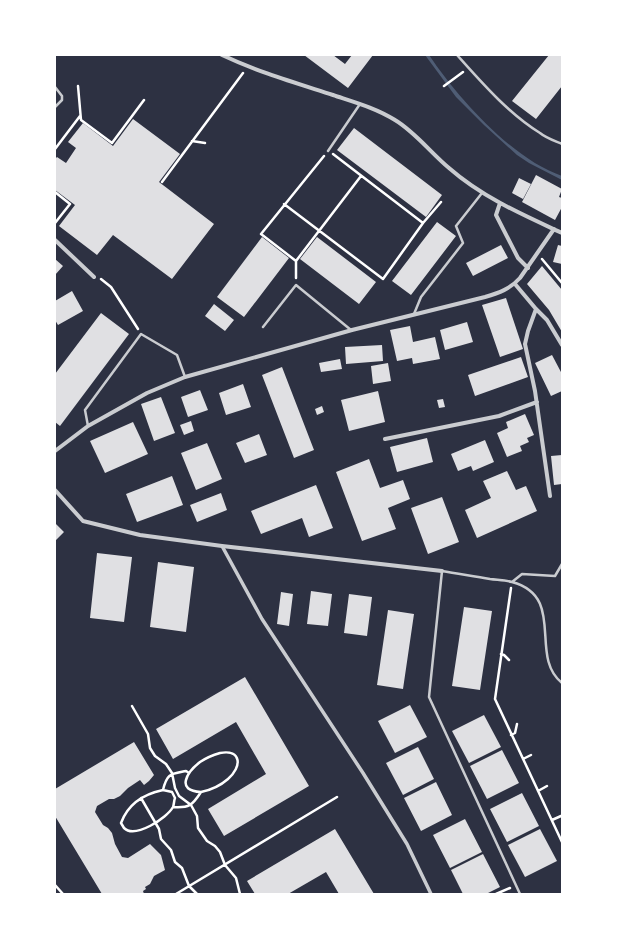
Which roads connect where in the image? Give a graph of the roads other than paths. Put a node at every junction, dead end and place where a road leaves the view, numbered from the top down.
1 (222, 55) edge
2 (457, 55) edge
3 (55, 87) edge
4 (361, 104) junction
5 (55, 108) edge
6 (562, 144) edge
7 (328, 151) road end
8 (482, 192) junction
9 (500, 202) junction
10 (554, 230) junction
11 (562, 233) edge
12 (55, 240) edge
13 (528, 268) junction
14 (94, 277) road end
15 (515, 284) junction
16 (536, 309) junction
17 (413, 315) junction
18 (262, 327) dead end
19 (352, 330) junction
20 (562, 345) edge
21 (185, 377) junction
22 (537, 402) junction
23 (88, 426) junction
24 (385, 439) dead end
25 (55, 451) edge
26 (55, 490) edge
27 (550, 496) dead end
28 (222, 546) junction
29 (562, 564) edge
30 (442, 571) junction
31 (512, 582) junction
32 (562, 683) edge
33 (432, 894) edge
34 (520, 894) edge

1 - 4 street
2 - 6 lane
3 - 5 lane
4 - 7 lane
4 - 8 street
8 - 9 street
8 - 17 lane
9 - 10 street
9 - 13 street
10 - 11 street
10 - 13 street
12 - 14 street
13 - 15 street
15 - 16 street
15 - 17 street
16 - 20 street
16 - 22 street
17 - 19 street
18 - 19 lane
19 - 21 street
21 - 23 street
21 - 23 lane
22 - 24 street
22 - 27 street
23 - 25 street
26 - 28 street
28 - 30 street
28 - 33 street
29 - 31 lane
30 - 31 lane
30 - 34 lane
31 - 32 lane

